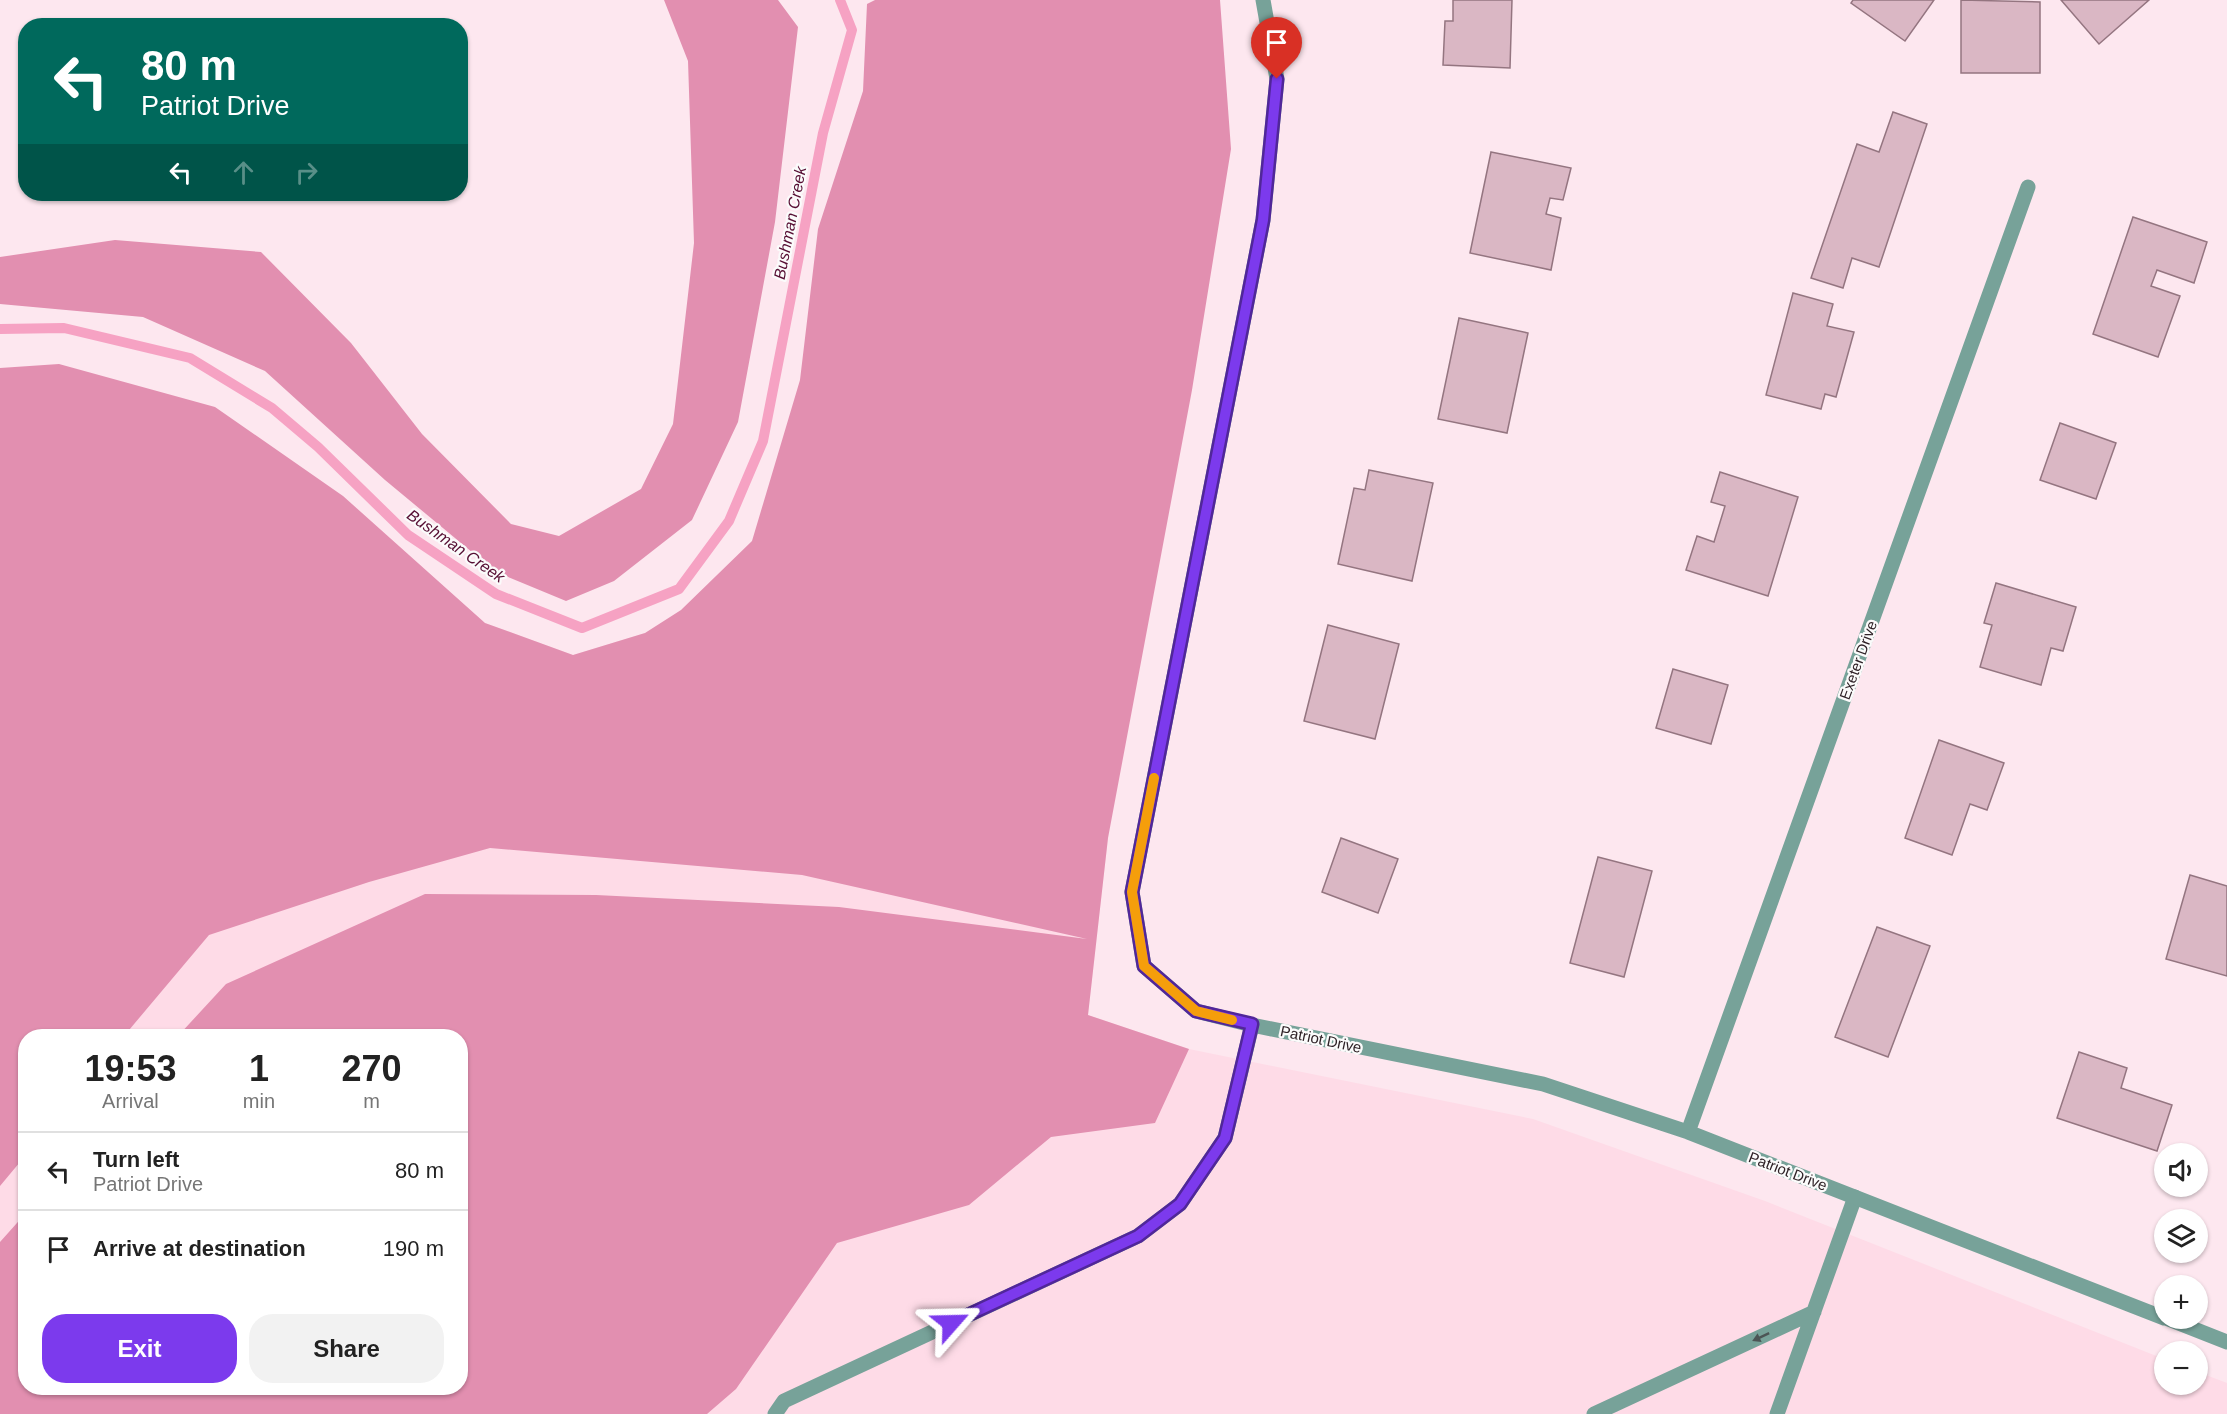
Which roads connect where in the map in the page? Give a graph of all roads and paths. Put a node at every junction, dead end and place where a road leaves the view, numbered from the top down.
1 (1263, 0) edge
2 (2028, 187) dead end
3 (1252, 1024) junction
4 (1688, 1132) junction
5 (1855, 1197) junction
6 (1814, 1312) junction
7 (2154, 1314) edge
8 (2193, 1329) edge
9 (2227, 1342) edge
10 (775, 1414) edge
11 (1594, 1414) edge
12 (1777, 1414) edge

1 - 3 street, Patriot Drive
2 - 4 street, Exeter Drive
3 - 4 street, Patriot Drive
3 - 10 street
4 - 5 street, Patriot Drive
5 - 6 street
5 - 7 street, Patriot Drive
6 -> 11 street
6 - 12 street
8 - 9 street, Patriot Drive

